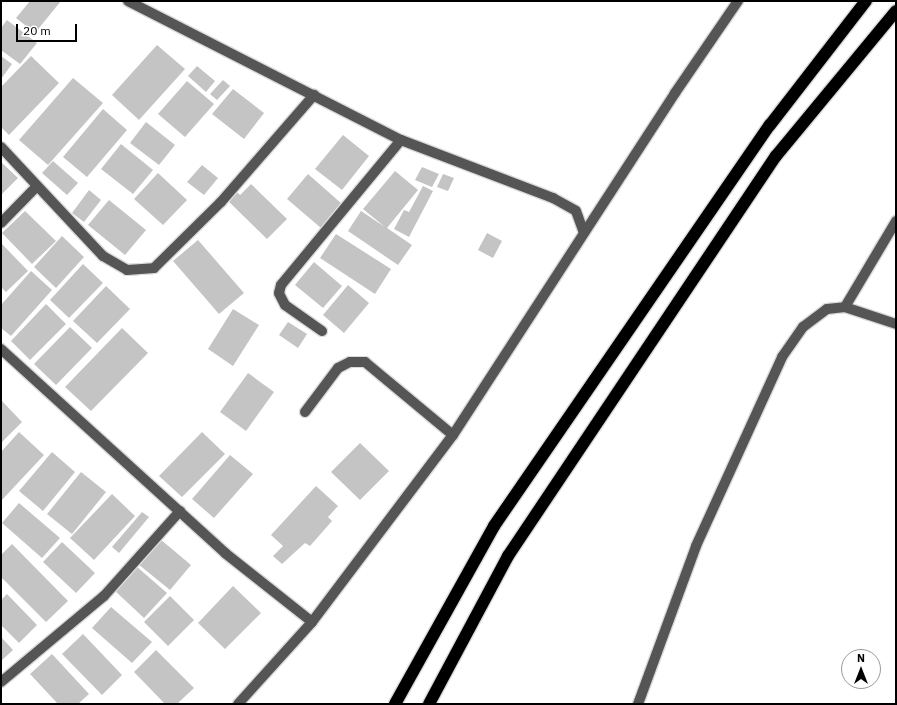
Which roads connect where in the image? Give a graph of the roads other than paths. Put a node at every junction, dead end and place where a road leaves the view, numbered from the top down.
1 (128, 1) edge
2 (738, 1) edge
3 (866, 1) edge
4 (896, 11) edge
5 (314, 95) junction
6 (401, 140) junction
7 (1, 146) edge
8 (36, 187) junction
9 (896, 221) edge
10 (1, 224) edge
11 (584, 233) junction
12 (845, 307) junction
13 (896, 324) edge
14 (322, 331) dead end
15 (1, 349) edge
16 (305, 412) dead end
17 (453, 436) junction
18 (180, 511) junction
19 (312, 622) junction
20 (1, 682) edge
21 (238, 704) edge
22 (395, 704) edge
23 (429, 704) edge
24 (638, 704) edge

1 - 5 street
2 - 11 street
3 - 22 highway
4 - 23 highway
5 - 6 street
5 - 8 street
6 - 11 street
6 - 14 street
7 - 8 street
8 - 10 street
9 - 12 street
11 - 17 street
12 - 13 street
12 - 24 street
15 - 18 street
16 - 17 street
17 - 19 street
18 - 19 street
18 - 20 street
19 - 21 street

